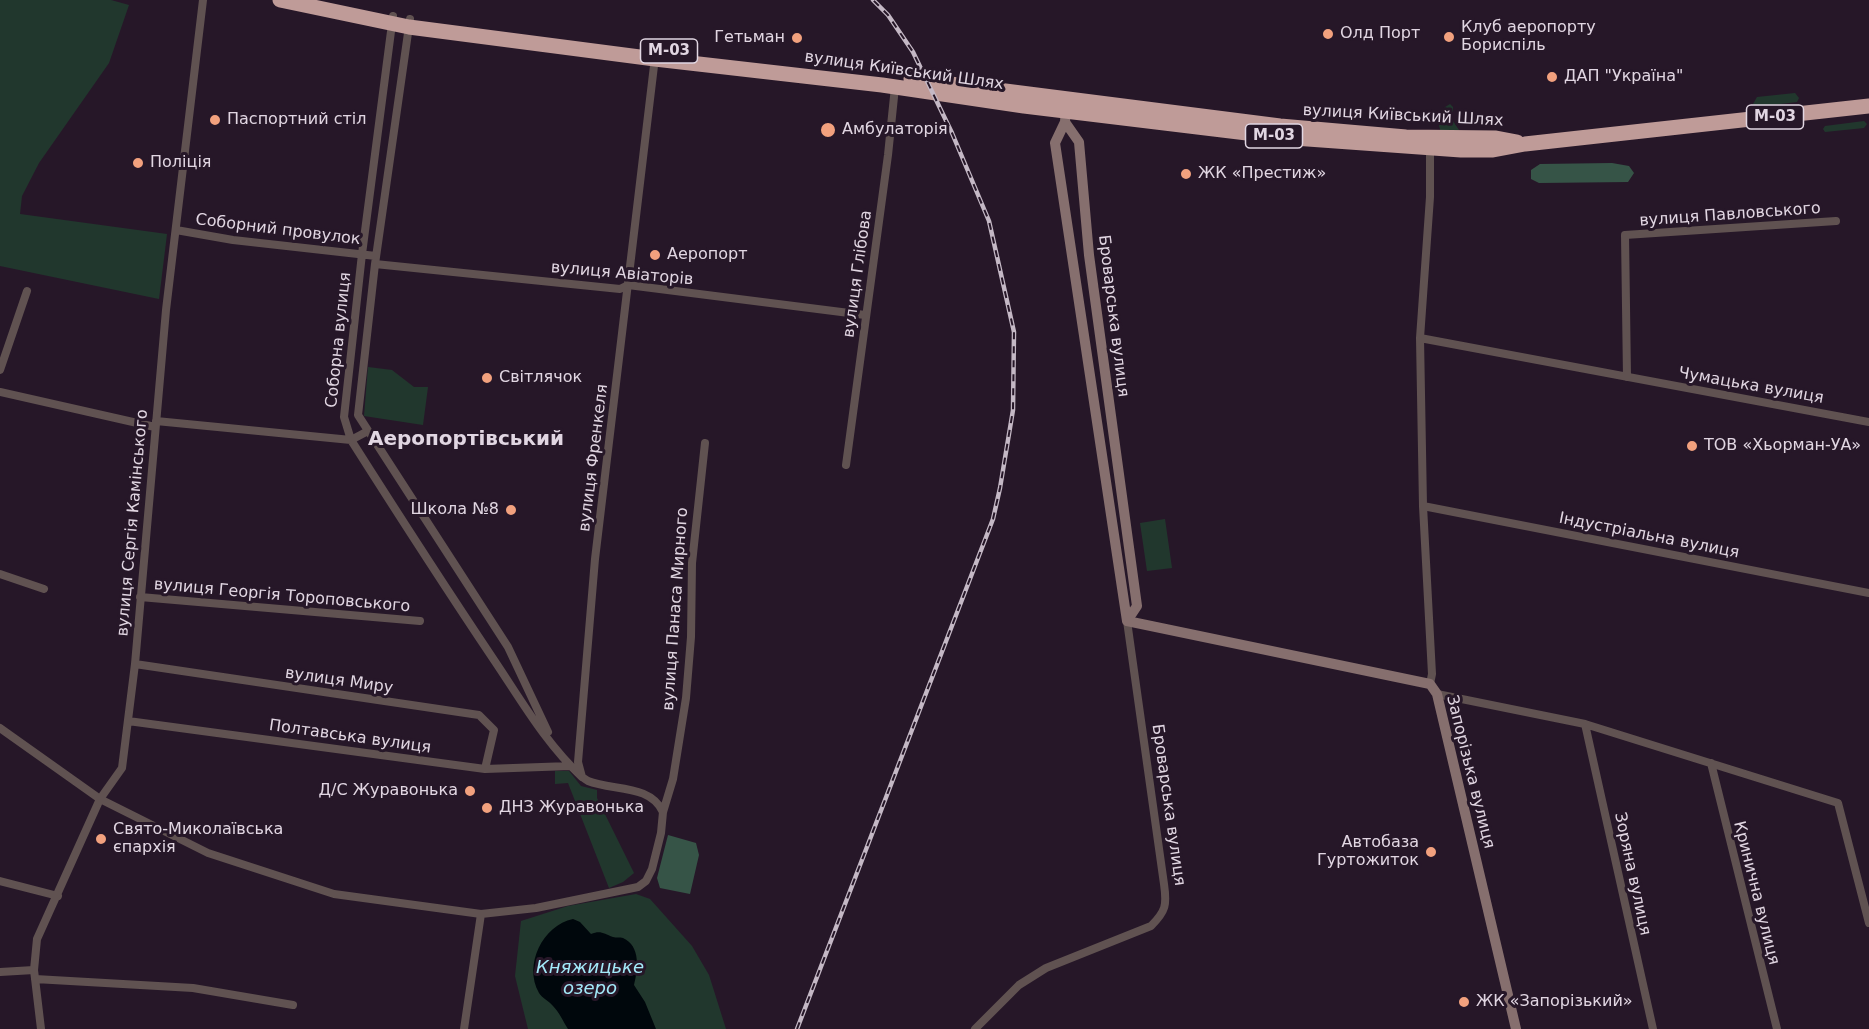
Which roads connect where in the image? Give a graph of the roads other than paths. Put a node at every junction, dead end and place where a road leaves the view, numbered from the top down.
1 (203, 0) edge
2 (280, 0) edge
3 (321, 3) edge
4 (393, 20) junction
5 (409, 23) junction
6 (655, 54) junction
7 (895, 87) junction
8 (1869, 106) edge
9 (1066, 110) junction
10 (1430, 143) junction
11 (1836, 222) dead end
12 (176, 231) junction
13 (362, 254) junction
14 (376, 260) junction
15 (628, 285) junction
16 (27, 291) dead end
17 (865, 315) junction
18 (1420, 338) junction
19 (0, 370) edge
20 (1627, 377) junction
21 (0, 392) edge
22 (1869, 422) edge
23 (156, 424) junction
24 (368, 432) junction
25 (351, 440) junction
26 (705, 443) dead end
27 (846, 465) dead end
28 (1424, 506) junction
29 (0, 574) edge
30 (44, 589) dead end
31 (1869, 592) edge
32 (140, 597) junction
33 (420, 621) dead end
34 (1127, 621) junction
35 (135, 664) junction
36 (1434, 689) junction
37 (128, 721) junction
38 (1585, 724) junction
39 (0, 728) edge
40 (556, 750) junction
41 (1711, 763) junction
42 (570, 766) junction
43 (485, 769) junction
44 (582, 777) junction
45 (100, 799) junction
46 (663, 812) junction
47 (0, 881) edge
48 (58, 896) junction
49 (481, 914) junction
50 (1869, 923) edge
51 (34, 970) junction
52 (0, 972) edge
53 (35, 979) junction
54 (293, 1005) dead end
55 (41, 1029) edge
56 (464, 1029) edge
57 (975, 1029) edge
58 (1516, 1029) edge
59 (1653, 1029) edge
60 (1776, 1029) edge

1 - 12 street, вулиця Сергія Камінського
2 - 3 highway, вулиця Київський Шлях / М-03
3 - 4 highway, вулиця Київський Шлях / М-03
4 - 5 highway, вулиця Київський Шлях / М-03
4 - 13 street, Соборна вулиця
5 - 6 highway, вулиця Київський Шлях / М-03
5 - 14 street, Соборна вулиця
6 - 7 highway, вулиця Київський Шлях / М-03
6 - 9 highway, вулиця Київський Шлях / М-03
6 - 15 street, вулиця Френкеля
7 - 9 highway, вулиця Київський Шлях / М-03
7 - 17 street, вулиця Глібова
8 - 10 highway, вулиця Київський Шлях / М-03
9 - 10 highway, вулиця Київський Шлях / М-03
9 - 34 street, Броварська вулиця
9 - 34 street, Броварська вулиця
10 - 18 street
11 - 20 street, вулиця Павловського
12 - 13 street, Соборний провулок
12 - 23 street, вулиця Сергія Камінського
13 - 14 street, Соборний провулок
13 - 25 street, Соборна вулиця
14 - 15 street, вулиця Авіаторів
14 - 24 street, Соборна вулиця
15 - 17 street, вулиця Авіаторів
15 - 44 street, вулиця Френкеля
16 - 19 street
17 - 27 street, вулиця Глібова
18 - 20 street, Чумацька вулиця
18 - 28 street
20 - 22 street, Чумацька вулиця
21 - 23 street
23 - 25 street
23 - 32 street, вулиця Сергія Камінського
24 - 25 street
24 - 40 street, Соборна вулиця
25 - 40 street, Соборна вулиця
26 - 46 street, вулиця Панаса Мирного
28 - 31 street, Індустріальна вулиця
28 - 36 street
29 - 30 street
32 - 33 street, вулиця Георгія Тороповського
32 - 35 street, вулиця Сергія Камінського
34 - 36 street, Запорізька вулиця
34 - 57 street, Броварська вулиця
35 - 37 street, вулиця Сергія Камінського
35 - 43 street, вулиця Миру
36 - 38 street
36 - 58 street, Запорізька вулиця
37 - 43 street, Полтавська вулиця
37 - 45 street, вулиця Сергія Камінського
38 - 41 street
38 - 59 street, Зоряна вулиця
39 - 45 street, вулиця Панаса Мирного
40 - 42 street, Соборна вулиця
41 - 50 street
41 - 60 street, Кринична вулиця
42 - 43 street, Полтавська вулиця
42 - 44 street, Соборна вулиця
44 - 46 street
45 - 48 street, вулиця Сергія Камінського
45 - 49 street, вулиця Панаса Мирного
46 - 49 street, вулиця Панаса Мирного
47 - 48 street
48 - 51 street, вулиця Сергія Камінського
49 - 56 street
51 - 52 street
51 - 53 street, вулиця Сергія Камінського
53 - 54 street
53 - 55 street, вулиця Сергія Камінського

